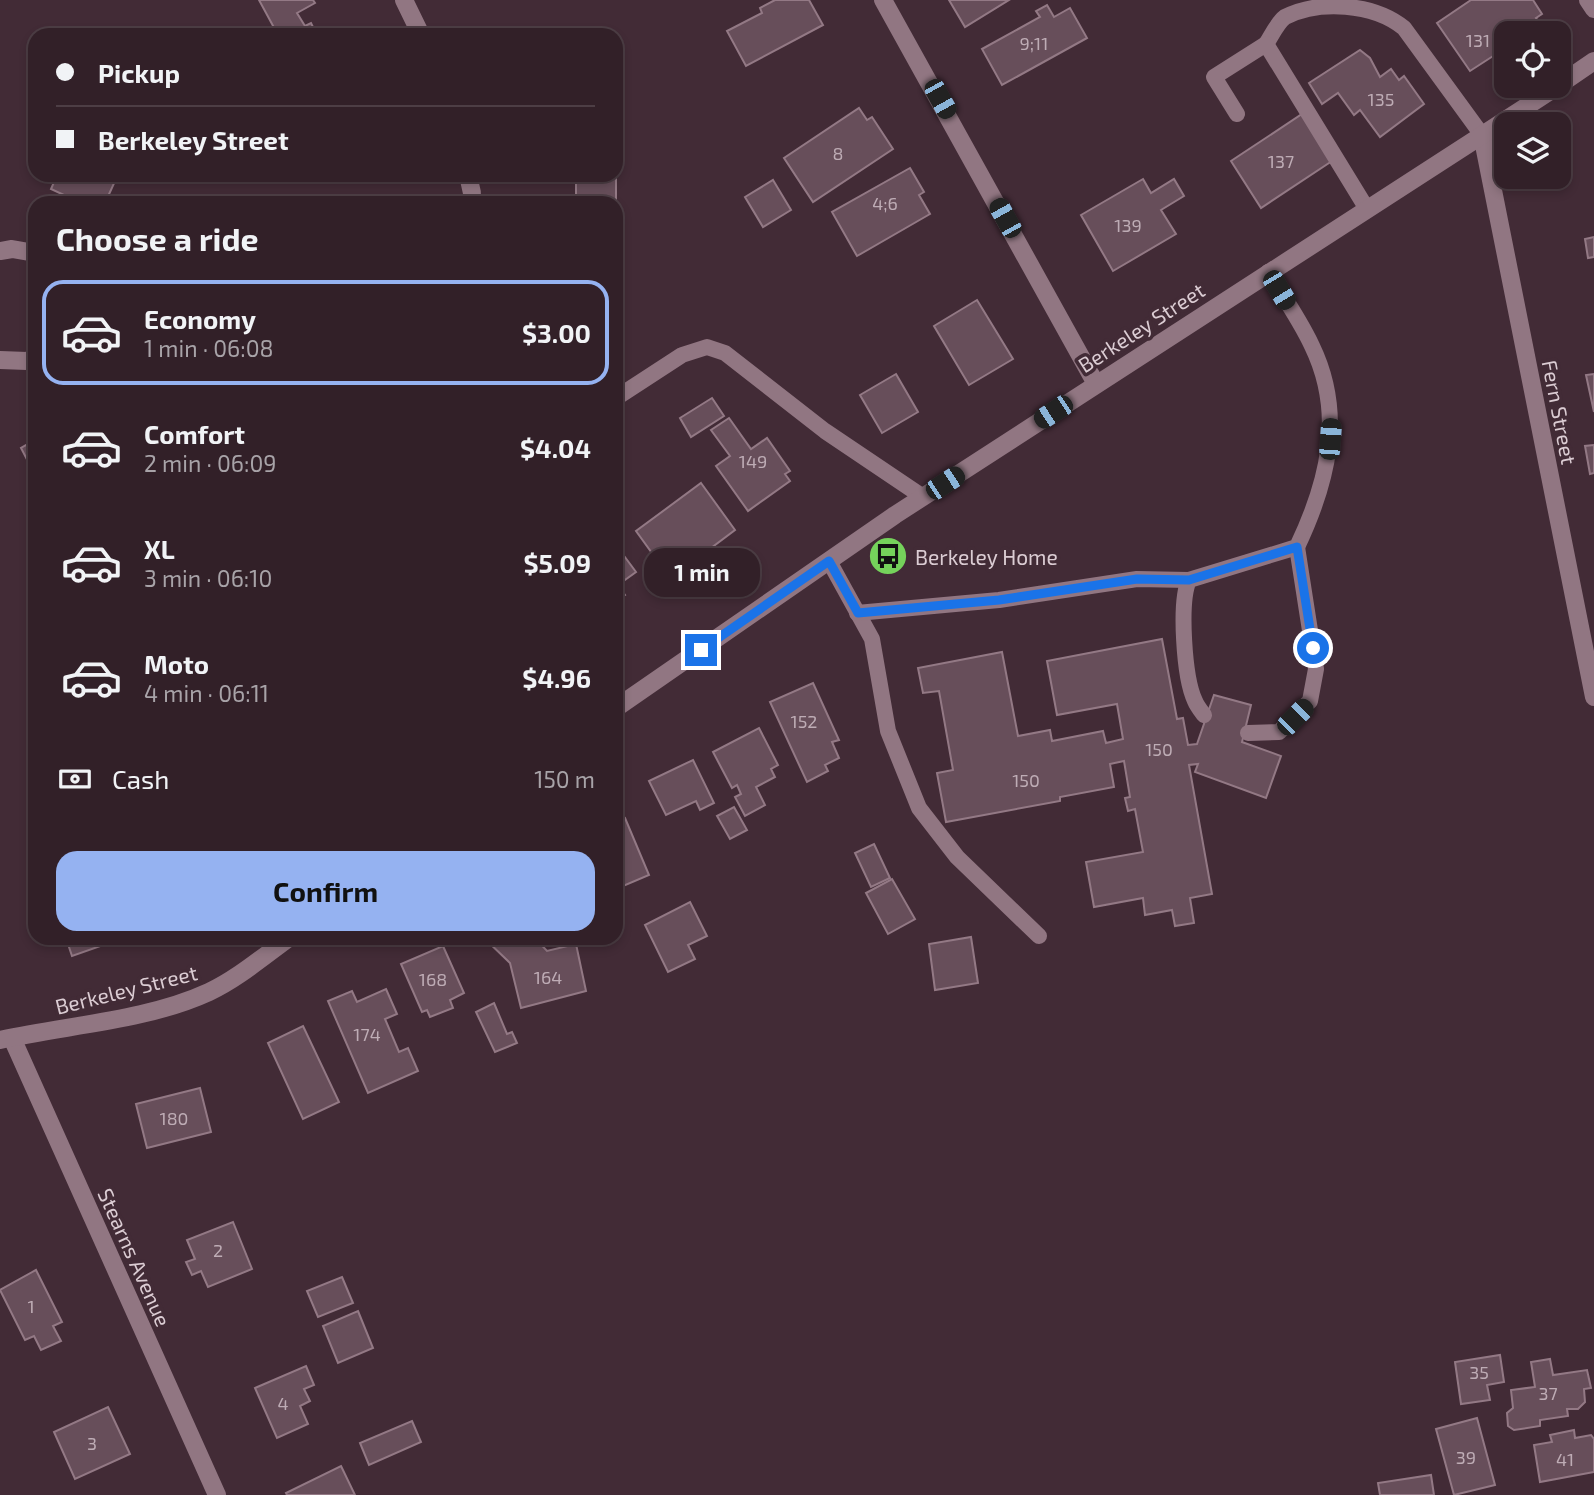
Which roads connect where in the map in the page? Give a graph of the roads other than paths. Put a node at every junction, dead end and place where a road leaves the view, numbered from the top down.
1 (404, 0) edge
2 (883, 0) edge
3 (1588, 0) edge
4 (1594, 9) edge
5 (418, 28) edge
6 (1266, 44) junction
7 (1594, 61) edge
8 (1571, 76) edge
9 (1538, 98) edge
10 (1237, 114) dead end
11 (1482, 135) junction
12 (470, 182) edge
13 (472, 193) dead end
14 (1367, 209) junction
15 (0, 251) edge
16 (28, 252) edge
17 (1268, 272) junction
18 (0, 360) edge
19 (28, 361) edge
20 (1096, 384) junction
21 (623, 393) edge
22 (923, 497) junction
23 (1297, 547) junction
24 (829, 561) junction
25 (1189, 580) junction
26 (858, 613) junction
27 (1594, 697) edge
28 (623, 703) edge
29 (1204, 715) dead end
30 (1248, 733) dead end
31 (1039, 936) dead end
32 (279, 945) edge
33 (6, 1039) edge
34 (217, 1495) edge

1 - 5 street
2 - 20 street
3 - 4 street
6 - 10 lane
6 - 11 lane
6 - 14 lane
7 - 8 street, Berkeley Street
9 - 11 street, Berkeley Street
11 - 14 street, Berkeley Street
11 - 27 street, Fern Street
12 - 13 street
14 - 17 street, Berkeley Street
15 - 16 street
17 - 20 street, Berkeley Street
17 - 23 lane
18 - 19 street
20 - 22 street, Berkeley Street
21 - 22 lane
22 - 24 street, Berkeley Street
23 - 25 lane
23 - 30 lane
24 - 26 lane
24 - 28 street, Berkeley Street
25 - 26 lane
25 - 29 lane
26 - 31 lane
32 - 33 street, Berkeley Street
33 - 34 street, Stearns Avenue

